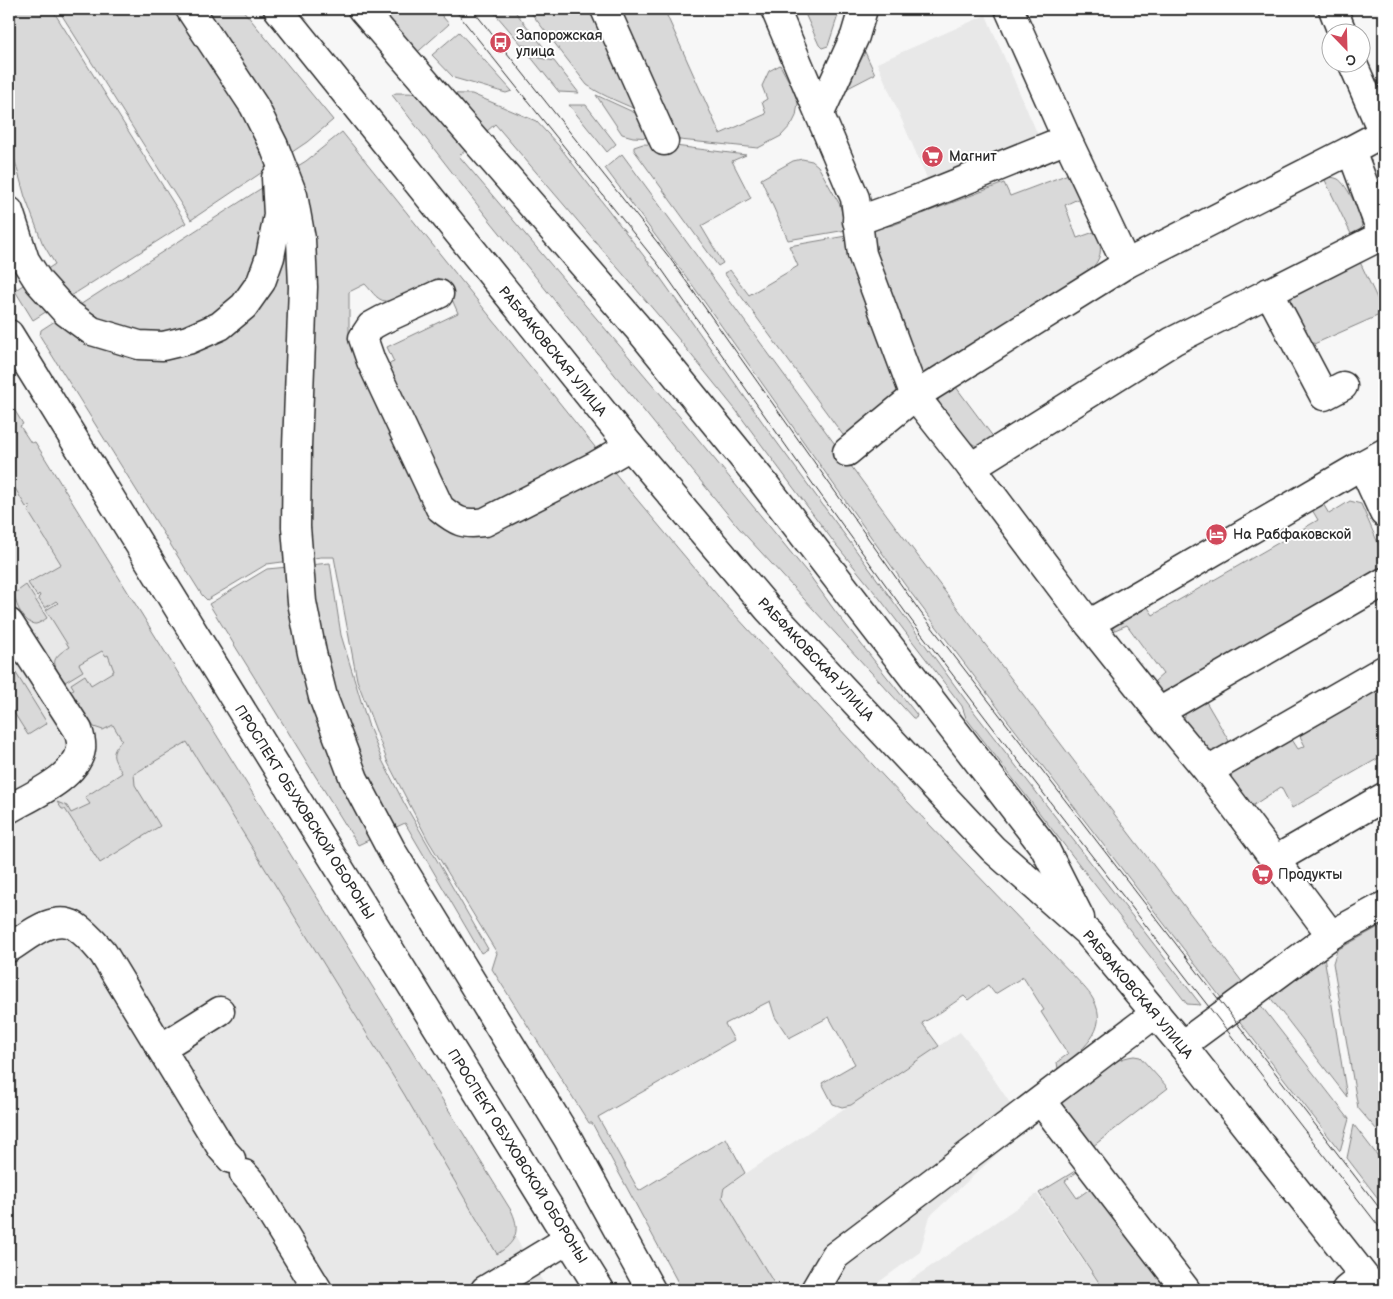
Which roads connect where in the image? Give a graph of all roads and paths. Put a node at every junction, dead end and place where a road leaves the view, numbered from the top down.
1 (190, 9) edge
2 (278, 9) edge
3 (362, 9) edge
4 (606, 9) edge
5 (775, 9) edge
6 (863, 9) edge
7 (1009, 9) edge
8 (1333, 9) edge
9 (1338, 22) edge
10 (1357, 72) edge
11 (820, 113) junction
12 (1384, 133) edge
13 (1067, 139) junction
14 (664, 141) dead end
15 (274, 146) junction
16 (1351, 150) junction
17 (9, 211) edge
18 (857, 221) junction
19 (1384, 237) edge
20 (1126, 264) junction
21 (1269, 292) junction
22 (439, 294) dead end
23 (9, 334) edge
24 (1343, 386) dead end
25 (915, 396) junction
26 (630, 446) junction
27 (847, 452) dead end
28 (1373, 459) edge
29 (971, 466) junction
30 (1384, 513) edge
31 (1384, 582) edge
32 (9, 623) edge
33 (1089, 624) junction
34 (1384, 670) edge
35 (1159, 712) junction
36 (1208, 771) junction
37 (1384, 797) edge
38 (9, 810) edge
39 (1275, 860) junction
40 (1384, 906) edge
41 (1088, 932) junction
42 (1331, 935) junction
43 (9, 948) edge
44 (220, 1011) dead end
45 (1156, 1013) junction
46 (1182, 1044) junction
47 (161, 1048) junction
48 (1040, 1101) junction
49 (569, 1239) junction
50 (1361, 1285) edge
51 (318, 1290) edge
52 (485, 1290) edge
53 (600, 1290) edge
54 (651, 1290) edge
55 (815, 1290) edge
56 (1186, 1290) edge

1 - 15 main road
2 - 26 main road, РАБФАКОВСКАЯ УЛИЦА
3 - 41 main road
4 - 14 main road
5 - 11 main road
6 - 11 main road
7 - 13 main road
8 - 9 main road
10 - 12 main road
11 - 18 main road
12 - 16 main road
13 - 18 main road
13 - 20 main road
15 - 17 main road
15 - 54 main road
16 - 19 main road
16 - 20 main road
18 - 25 main road
19 - 21 main road
20 - 25 main road
21 - 24 main road
21 - 29 main road
22 - 26 main road
23 - 49 main road, ПРОСПЕКТ ОБУХОВСКОЙ ОБОРОНЫ
25 - 27 main road
25 - 29 main road
26 - 41 main road, РАБФАКОВСКАЯ УЛИЦА
28 - 30 main road
28 - 33 main road
29 - 33 main road
31 - 35 main road
32 - 38 main road
33 - 35 main road
34 - 36 main road
35 - 36 main road
36 - 39 main road
37 - 39 main road
39 - 42 main road
40 - 42 main road
41 - 45 main road, РАБФАКОВСКАЯ УЛИЦА
42 - 46 main road
43 - 47 main road
44 - 47 main road
45 - 46 main road, РАБФАКОВСКАЯ УЛИЦА
45 - 48 main road
46 - 50 main road, РАБФАКОВСКАЯ УЛИЦА
47 - 51 main road
48 - 55 main road
48 - 56 main road
49 - 52 main road
49 - 53 main road, ПРОСПЕКТ ОБУХОВСКОЙ ОБОРОНЫ

